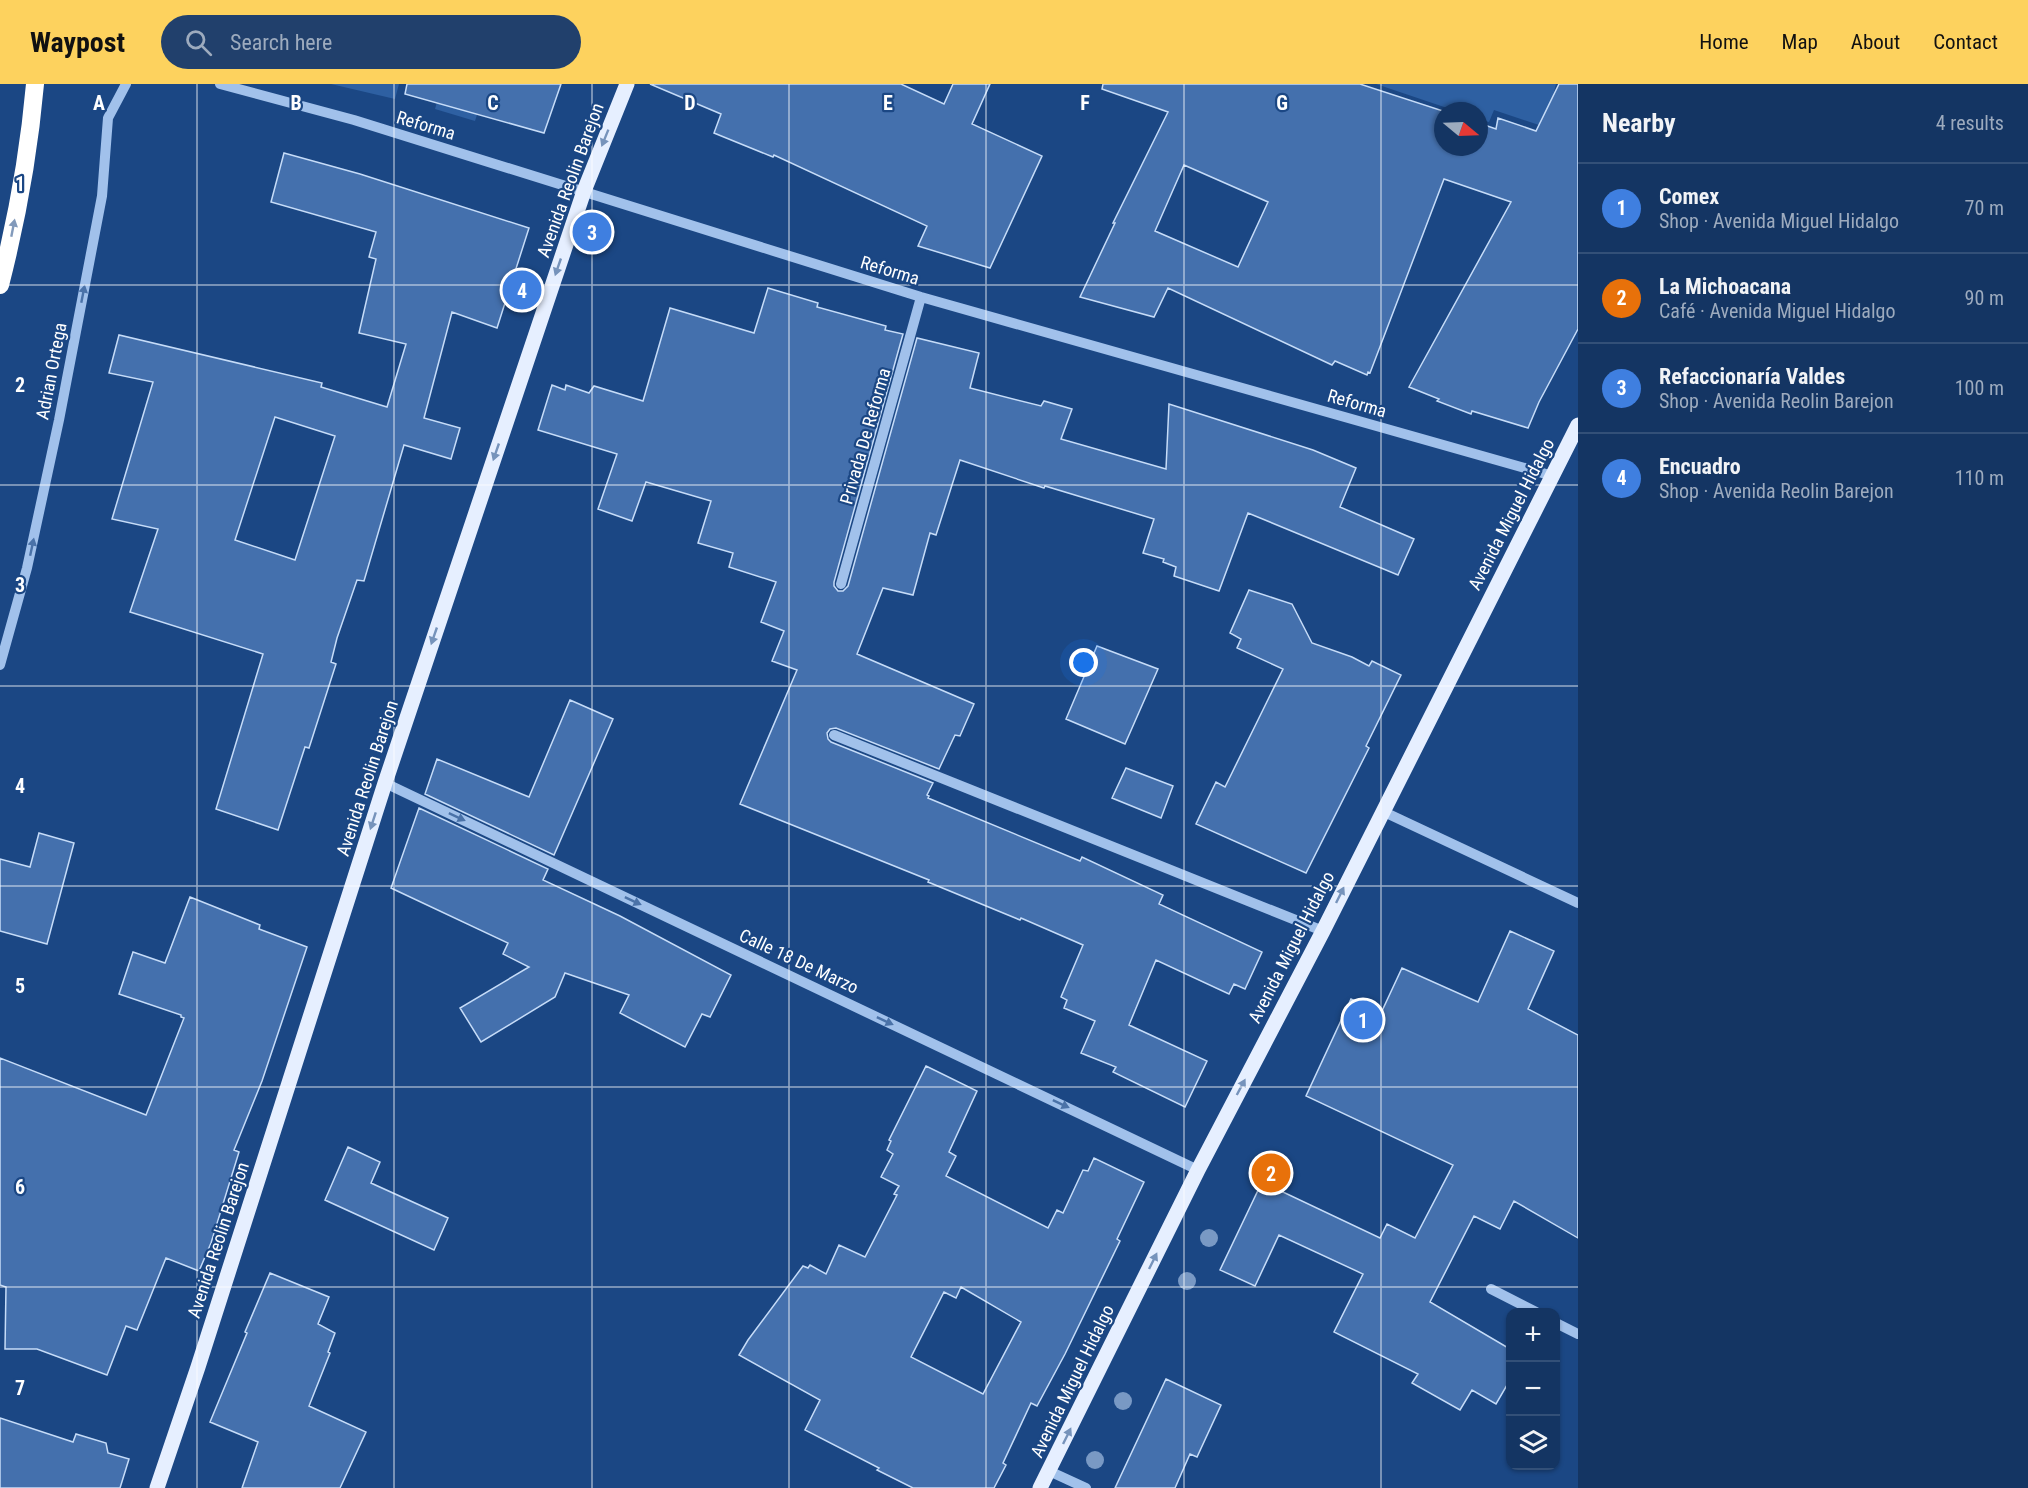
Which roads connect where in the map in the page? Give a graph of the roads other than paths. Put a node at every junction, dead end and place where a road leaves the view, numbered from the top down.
1 (35, 84) edge
2 (126, 84) edge
3 (220, 84) edge
4 (627, 84) edge
5 (584, 191) junction
6 (0, 285) edge
7 (921, 297) junction
8 (1578, 425) edge
9 (1553, 476) junction
10 (841, 584) dead end
11 (0, 664) edge
12 (834, 735) dead end
13 (385, 783) junction
14 (1382, 811) junction
15 (1578, 903) edge
16 (1323, 931) junction
17 (1198, 1170) junction
18 (1491, 1289) dead end
19 (1528, 1308) edge
20 (1560, 1325) edge
21 (1578, 1334) edge
22 (1049, 1471) junction
23 (157, 1488) edge
24 (1040, 1488) edge
25 (1086, 1488) edge

6 -> 1 highway
11 -> 2 street, Adrian Ortega
3 - 5 street, Reforma
4 -> 5 main road, Avenida Reolin Barejon
5 - 7 street, Reforma
5 -> 13 main road, Avenida Reolin Barejon
7 - 9 street, Reforma
7 - 10 street, Privada De Reforma
8 - 9 main road, Avenida Miguel Hidalgo
9 - 14 main road, Avenida Miguel Hidalgo
12 - 16 street
13 -> 17 street, Calle 18 De Marzo
13 -> 23 main road, Avenida Reolin Barejon
14 - 15 street
16 -> 14 main road, Avenida Miguel Hidalgo
17 -> 16 main road, Avenida Miguel Hidalgo
22 -> 17 main road, Avenida Miguel Hidalgo
18 - 19 street
20 - 21 street
22 - 24 main road, Avenida Miguel Hidalgo
22 - 25 street

